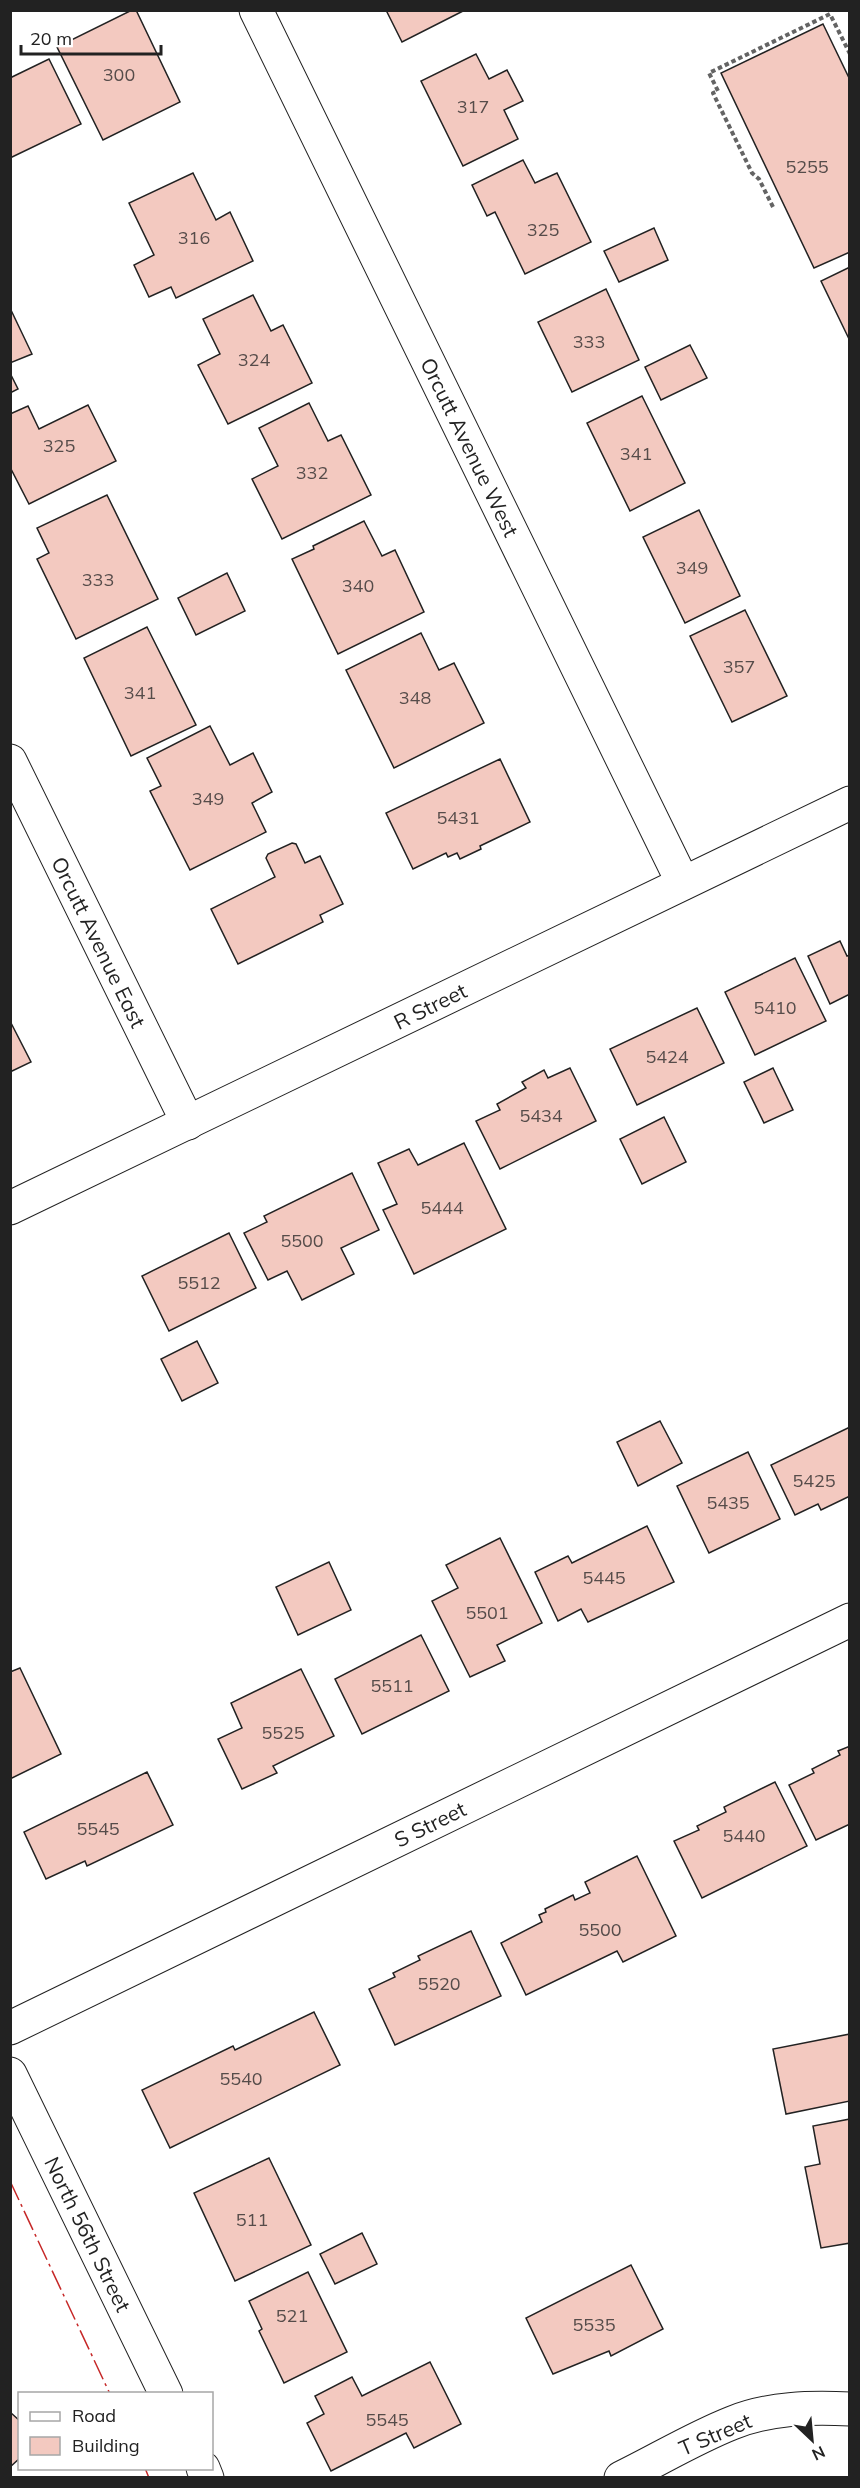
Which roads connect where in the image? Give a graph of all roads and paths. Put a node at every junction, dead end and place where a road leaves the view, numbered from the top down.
1 (256, 10) edge
2 (849, 54) edge
3 (773, 207) dead end
4 (10, 761) edge
5 (849, 803) edge
6 (683, 883) junction
7 (188, 1123) junction
8 (10, 1208) edge
9 (849, 1620) edge
10 (10, 2028) edge
11 (10, 2073) edge
12 (165, 2392) edge
13 (849, 2409) edge
14 (621, 2478) edge

1 - 6 street, Orcutt Avenue West
2 - 3 path
4 - 7 street, Orcutt Avenue East
5 - 6 street, R Street
6 - 7 street, R Street
7 - 8 street, R Street
9 - 10 street, S Street
11 - 12 street, North 56th Street
13 - 14 street, T Street

